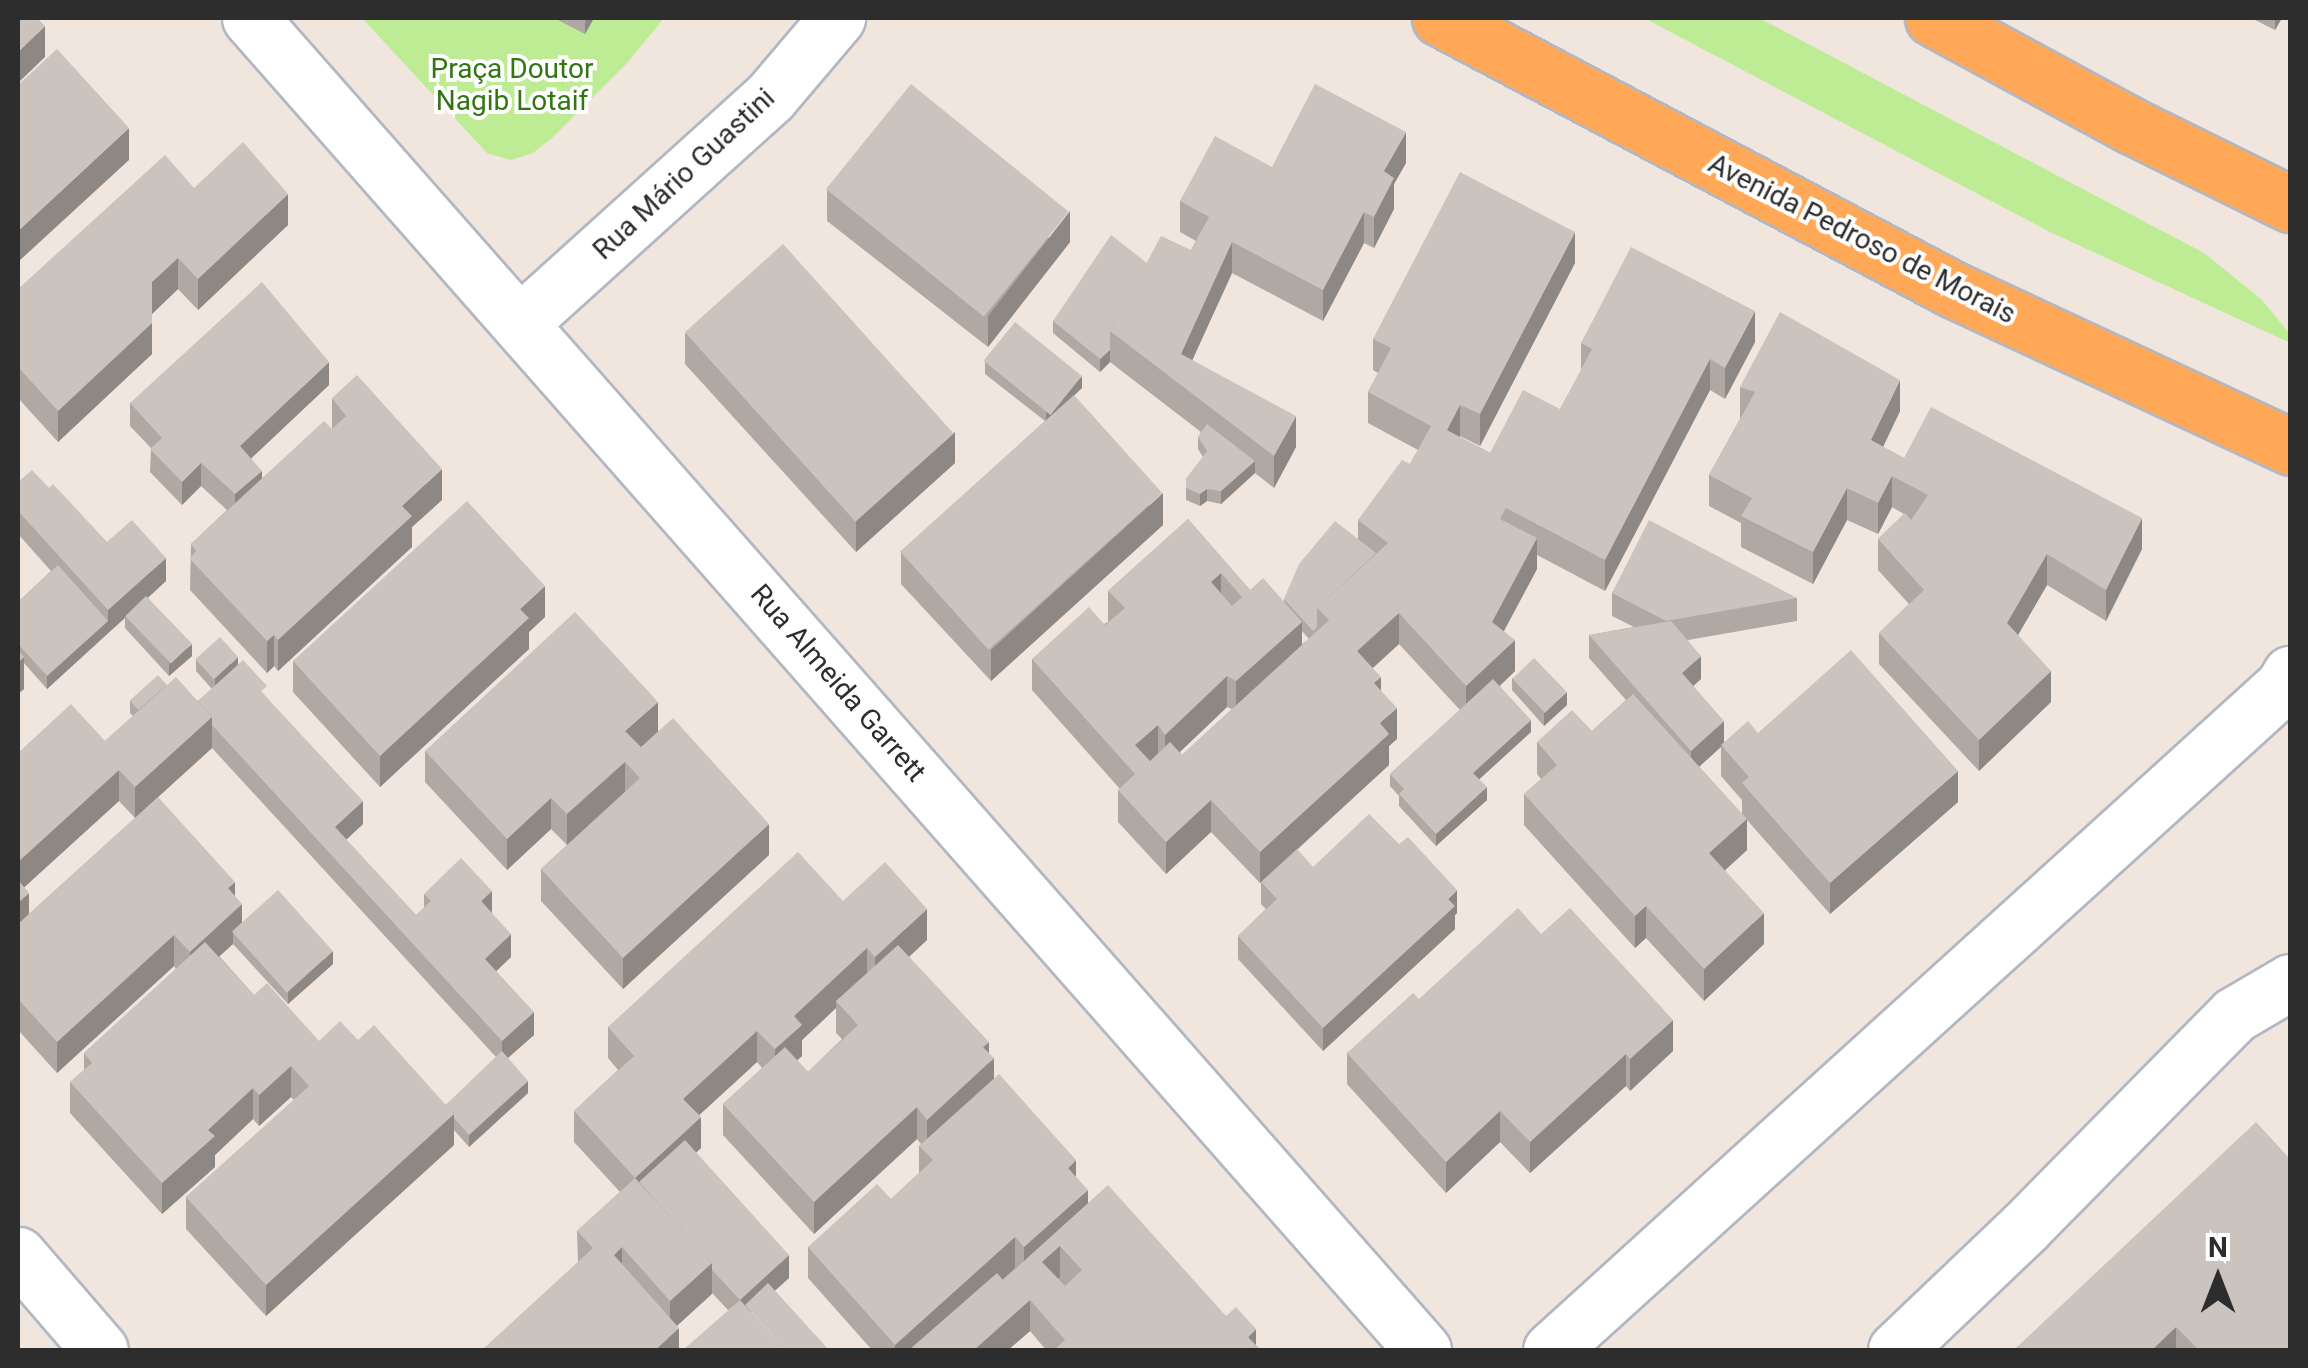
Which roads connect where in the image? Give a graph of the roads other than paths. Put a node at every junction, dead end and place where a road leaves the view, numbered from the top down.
1 (250, 18) edge
2 (837, 18) edge
3 (1440, 18) edge
4 (1932, 18) edge
5 (2290, 204) edge
6 (522, 322) junction
7 (2290, 447) edge
8 (2290, 674) edge
9 (2290, 940) edge
10 (2290, 982) edge
11 (2234, 1015) junction
12 (18, 1256) edge
13 (100, 1350) edge
14 (1423, 1350) edge
15 (1551, 1350) edge
16 (1896, 1350) edge

1 - 6 street, Rua Almeida Garrett
2 - 6 street, Rua Mário Guastini
3 - 7 highway, Avenida Pedroso de Morais
4 - 5 highway
6 - 14 street, Rua Almeida Garrett
8 - 15 street
9 - 11 street
10 - 11 street
11 - 16 street
12 - 13 street

